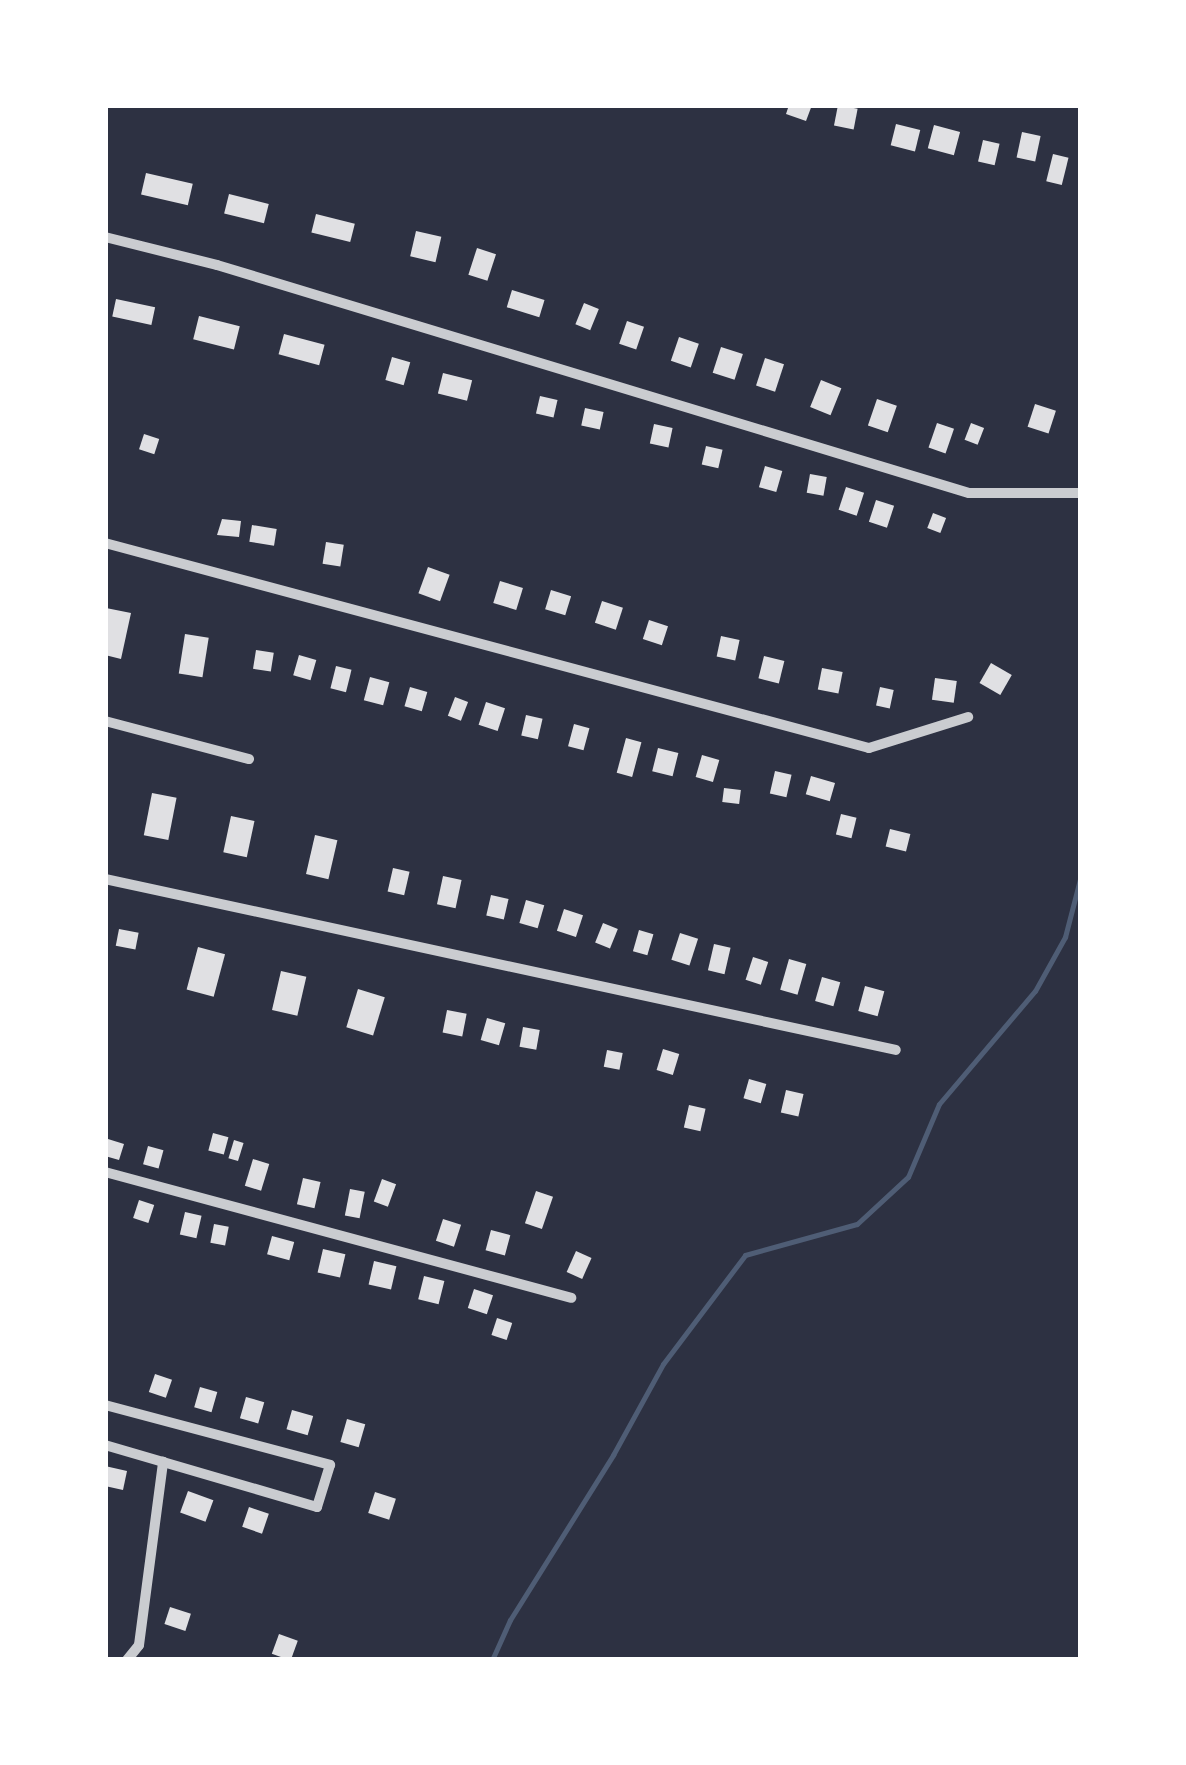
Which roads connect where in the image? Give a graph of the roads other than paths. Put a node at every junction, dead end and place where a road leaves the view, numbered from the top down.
1 (105, 237) edge
2 (1081, 493) edge
3 (105, 542) edge
4 (968, 716) dead end
5 (105, 721) edge
6 (250, 759) dead end
7 (105, 878) edge
8 (896, 1050) dead end
9 (105, 1172) edge
10 (571, 1298) dead end
11 (105, 1406) edge
12 (105, 1445) edge
13 (163, 1462) junction
14 (127, 1660) edge

1 - 2 street
3 - 4 street
5 - 6 street
7 - 8 street
9 - 10 street
11 - 13 street
12 - 13 street
13 - 14 street

